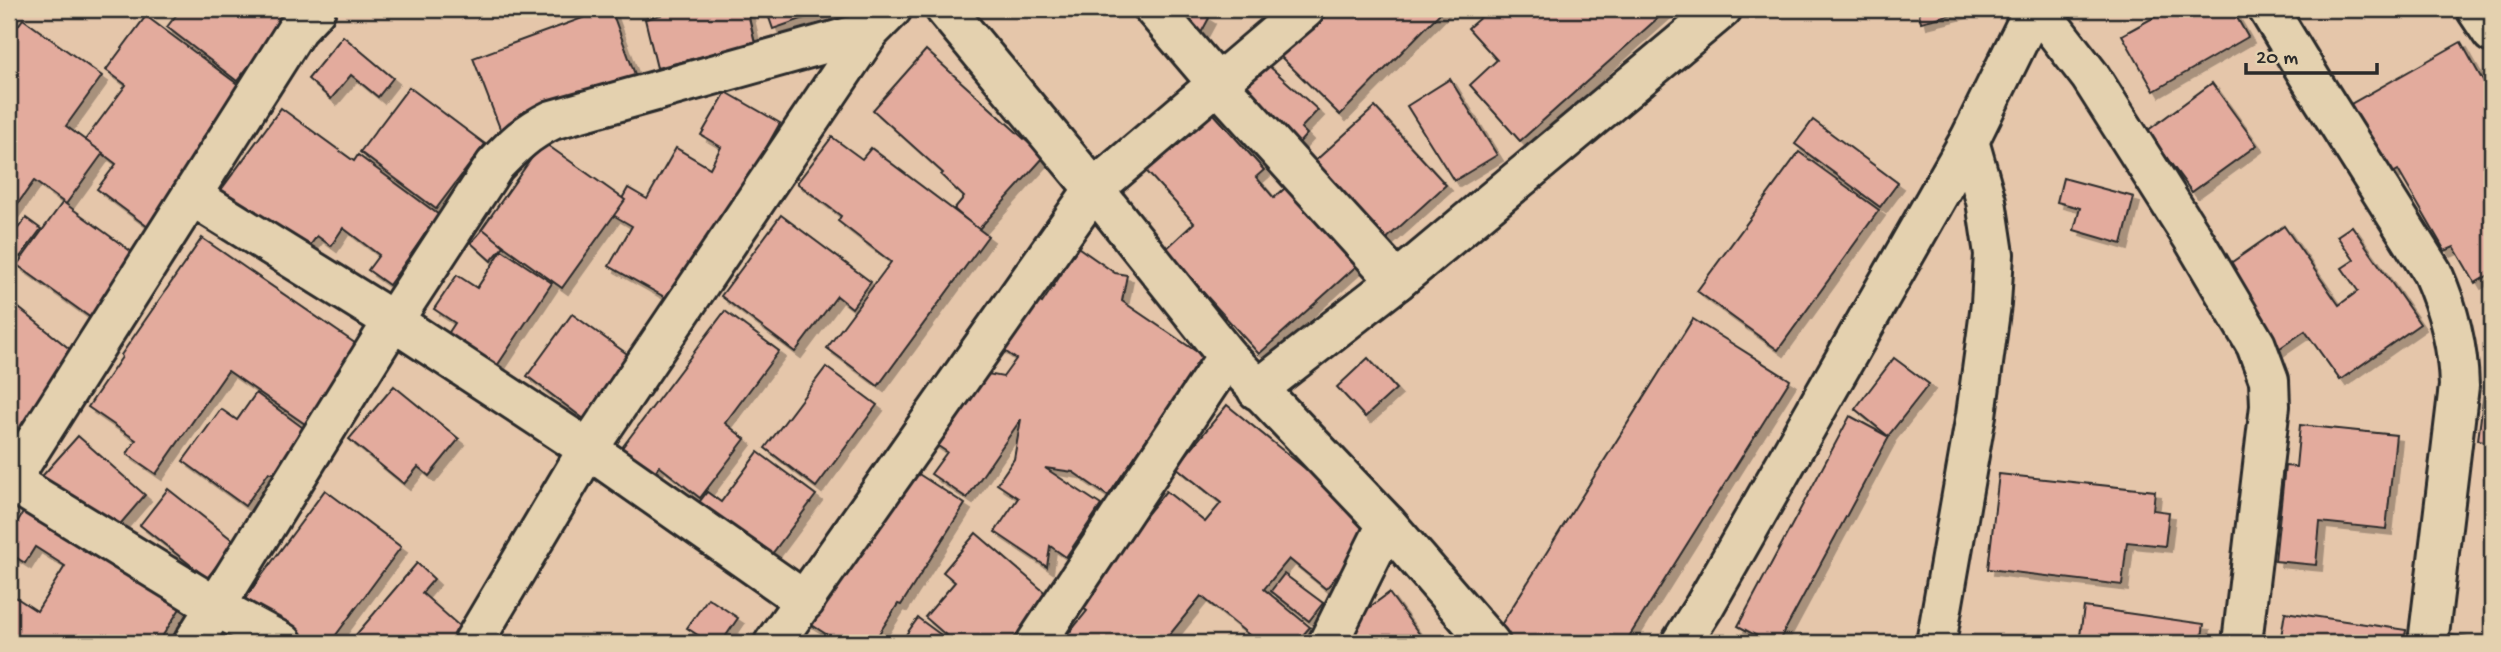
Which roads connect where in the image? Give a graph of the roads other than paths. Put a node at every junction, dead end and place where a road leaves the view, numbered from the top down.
1 (316, 9) edge
2 (945, 9) edge
3 (1154, 9) edge
4 (1723, 9) edge
5 (2036, 9) edge
6 (2268, 9) edge
7 (2476, 9) edge
8 (1298, 11) edge
9 (881, 20) edge
10 (2492, 33) edge
11 (1217, 83) junction
12 (1969, 141) junction
13 (1094, 188) junction
14 (192, 196) junction
15 (1397, 281) junction
16 (393, 321) junction
17 (1227, 356) junction
18 (1256, 390) junction
19 (588, 449) junction
20 (9, 481) edge
21 (1387, 524) junction
22 (804, 601) junction
23 (215, 606) junction
24 (193, 643) edge
25 (282, 643) edge
26 (474, 643) edge
27 (774, 643) edge
28 (1036, 643) edge
29 (1328, 643) edge
30 (1490, 643) edge
31 (1681, 643) edge
32 (1936, 643) edge
33 (2242, 643) edge
34 (2428, 643) edge

1 - 14 street
2 - 13 street
3 - 11 street
4 - 15 street
5 - 12 street
5 - 33 street
6 - 34 street
7 - 10 street
8 - 11 street
9 - 16 street
9 - 19 street
11 - 13 street
11 - 15 street
12 - 31 street
12 - 32 street
13 - 17 street
13 - 22 street
14 - 16 street
14 - 20 street
15 - 18 street
16 - 19 street
16 - 23 street
17 - 18 street
17 - 28 street
18 - 21 street
19 - 22 street
19 - 26 street
20 - 23 street
21 - 29 street
21 - 30 street
22 - 27 street
23 - 24 street
23 - 25 street

